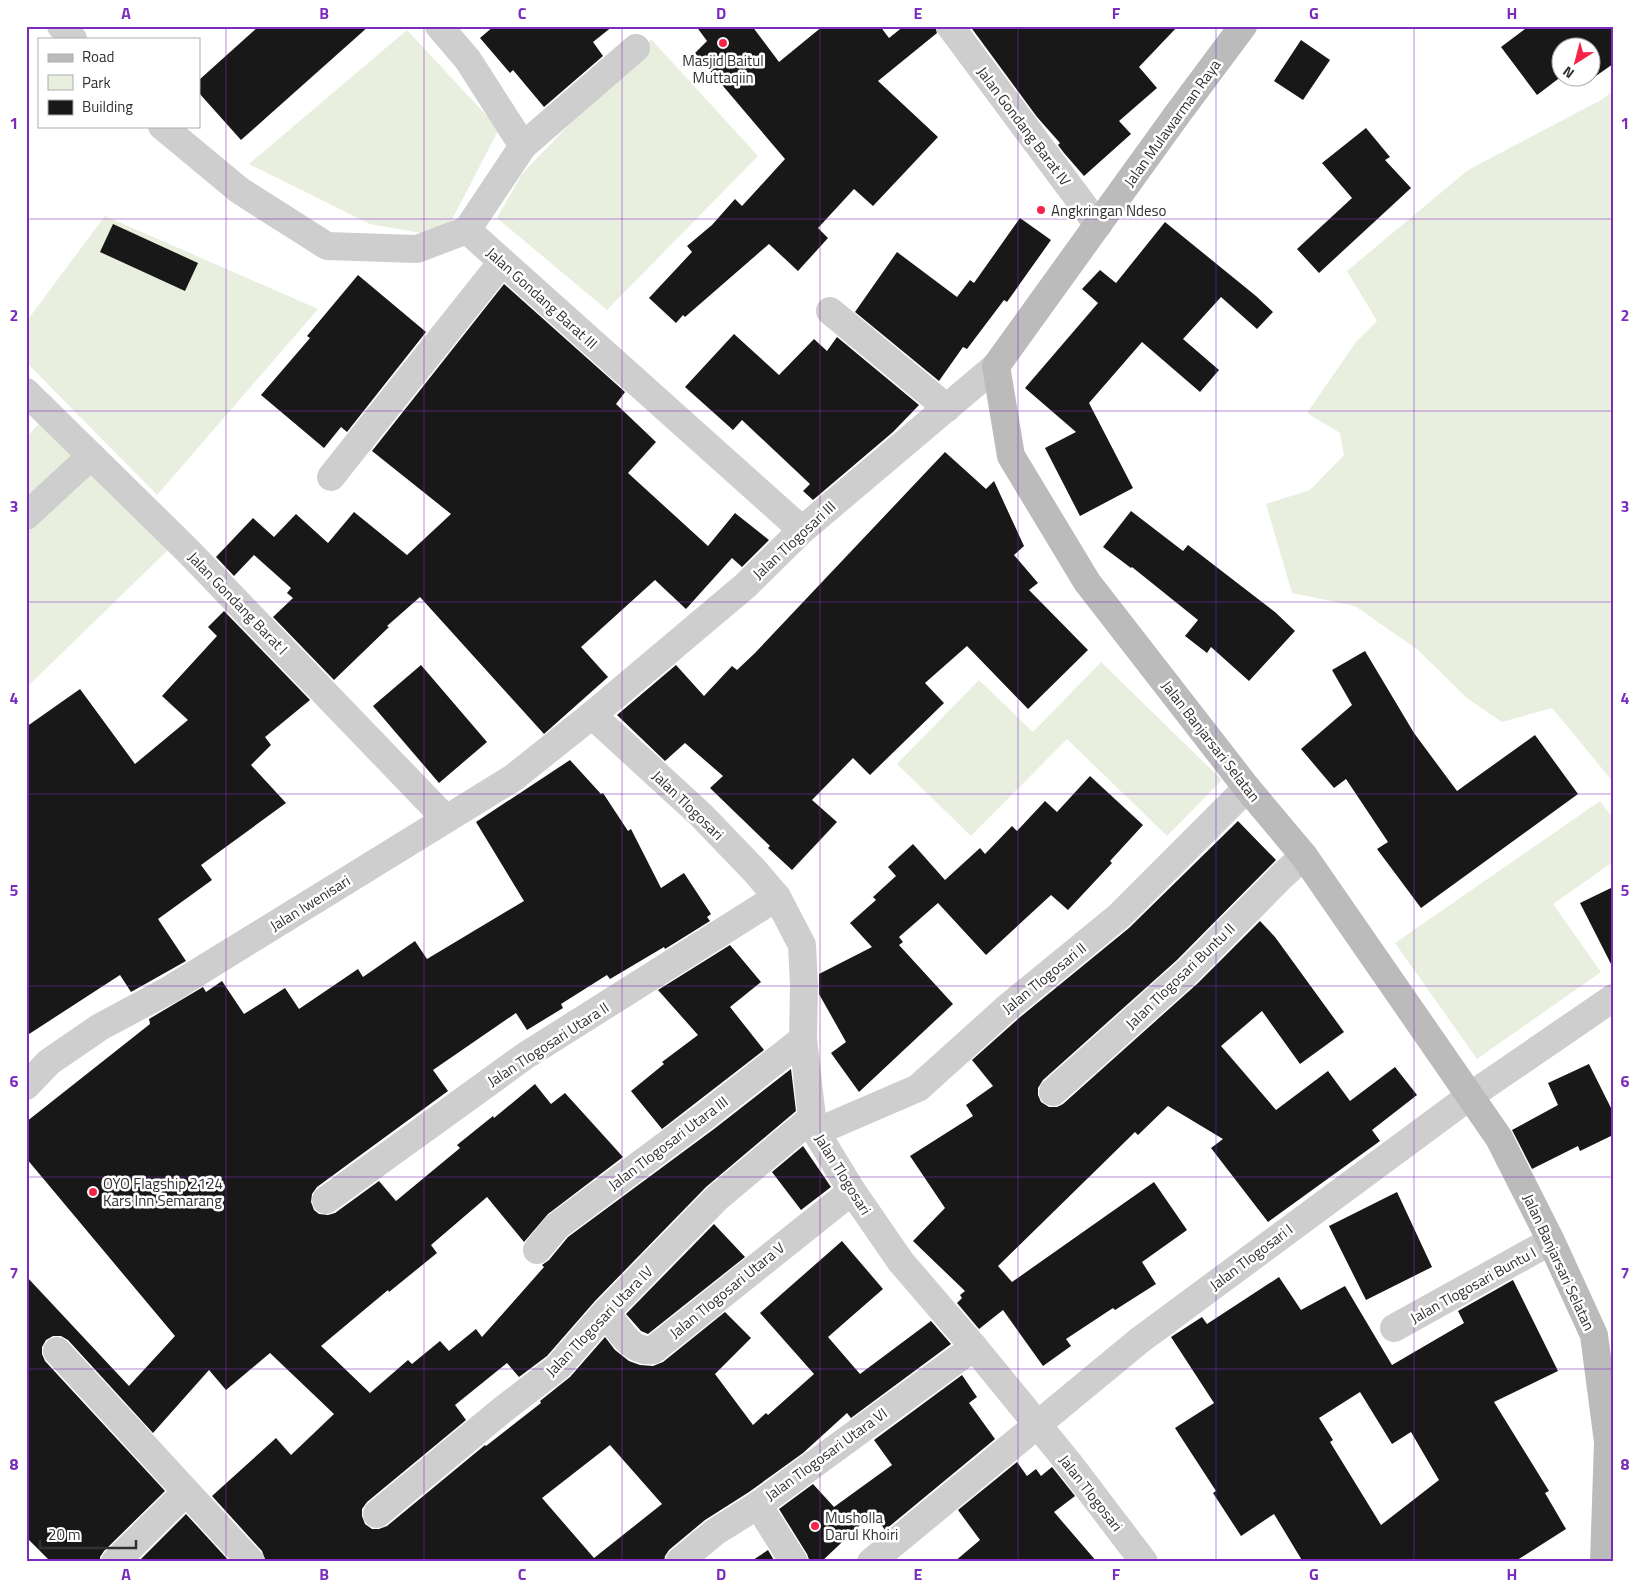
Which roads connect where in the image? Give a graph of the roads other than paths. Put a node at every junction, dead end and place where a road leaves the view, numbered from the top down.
1 (61, 26) edge
2 (439, 26) edge
3 (950, 26) edge
4 (1243, 26) edge
5 (72, 38) edge
6 (636, 48) dead end
7 (164, 128) edge
8 (523, 146) junction
9 (1098, 225) junction
10 (467, 230) junction
11 (502, 262) junction
12 (830, 311) dead end
13 (996, 366) junction
14 (26, 392) edge
15 (947, 408) junction
16 (91, 456) junction
17 (331, 477) dead end
18 (26, 516) edge
19 (802, 530) junction
20 (592, 715) junction
21 (1246, 788) junction
22 (446, 819) junction
23 (1304, 856) junction
24 (777, 897) junction
25 (1613, 998) edge
26 (803, 1039) junction
27 (26, 1086) edge
28 (1053, 1092) dead end
29 (1470, 1096) junction
30 (814, 1125) junction
31 (852, 1190) junction
32 (326, 1200) dead end
33 (1551, 1241) junction
34 (536, 1250) dead end
35 (606, 1312) junction
36 (1394, 1328) dead end
37 (974, 1347) junction
38 (57, 1351) dead end
39 (1037, 1425) junction
40 (186, 1492) junction
41 (758, 1504) junction
42 (376, 1514) dead end
43 (114, 1562) edge
44 (251, 1562) edge
45 (679, 1562) edge
46 (794, 1562) edge
47 (871, 1562) edge
48 (1144, 1562) edge
49 (1604, 1562) edge

1 - 5 street
2 - 8 street
3 - 9 street, Jalan Gondang Barat IV
4 - 9 main road, Jalan Mulawarman Raya
6 - 8 street
7 - 10 street
8 - 10 street
9 - 13 main road, Jalan Mulawarman Raya
10 - 11 street, Jalan Gondang Barat III
11 - 17 street
11 - 19 street, Jalan Gondang Barat III
12 - 15 street
13 - 15 street, Jalan Tlogosari III
13 - 21 main road, Jalan Banjarsari Selatan
14 - 16 street, Jalan Gondang Barat I
15 - 19 street, Jalan Tlogosari III
16 - 18 street
16 - 22 street, Jalan Gondang Barat I
19 - 20 street, Jalan Tlogosari III
20 - 22 street, Jalan Iwenisari
20 - 24 street, Jalan Tlogosari
21 - 23 main road, Jalan Banjarsari Selatan
21 - 30 street, Jalan Tlogosari II
22 - 27 street, Jalan Iwenisari
23 - 28 street, Jalan Tlogosari Buntu II
23 - 29 main road, Jalan Banjarsari Selatan
24 - 26 street, Jalan Tlogosari
24 - 32 street, Jalan Tlogosari Utara II
25 - 29 street
26 - 30 street, Jalan Tlogosari
26 - 34 street, Jalan Tlogosari Utara III
29 - 33 main road, Jalan Banjarsari Selatan
29 - 39 street, Jalan Tlogosari I
30 - 31 street, Jalan Tlogosari
30 - 35 street, Jalan Tlogosari Utara IV
31 - 35 street, Jalan Tlogosari Utara V
31 - 37 street, Jalan Tlogosari
33 - 36 street, Jalan Tlogosari Buntu I
33 - 49 main road, Jalan Banjarsari Selatan
35 - 42 street, Jalan Tlogosari Utara IV
37 - 39 street, Jalan Tlogosari
37 - 41 street, Jalan Tlogosari Utara VI
38 - 40 street
39 - 47 street, Jalan Tlogosari I
39 - 48 street, Jalan Tlogosari
40 - 43 street
40 - 44 street
41 - 45 street, Jalan Tlogosari Utara VI
41 - 46 street

